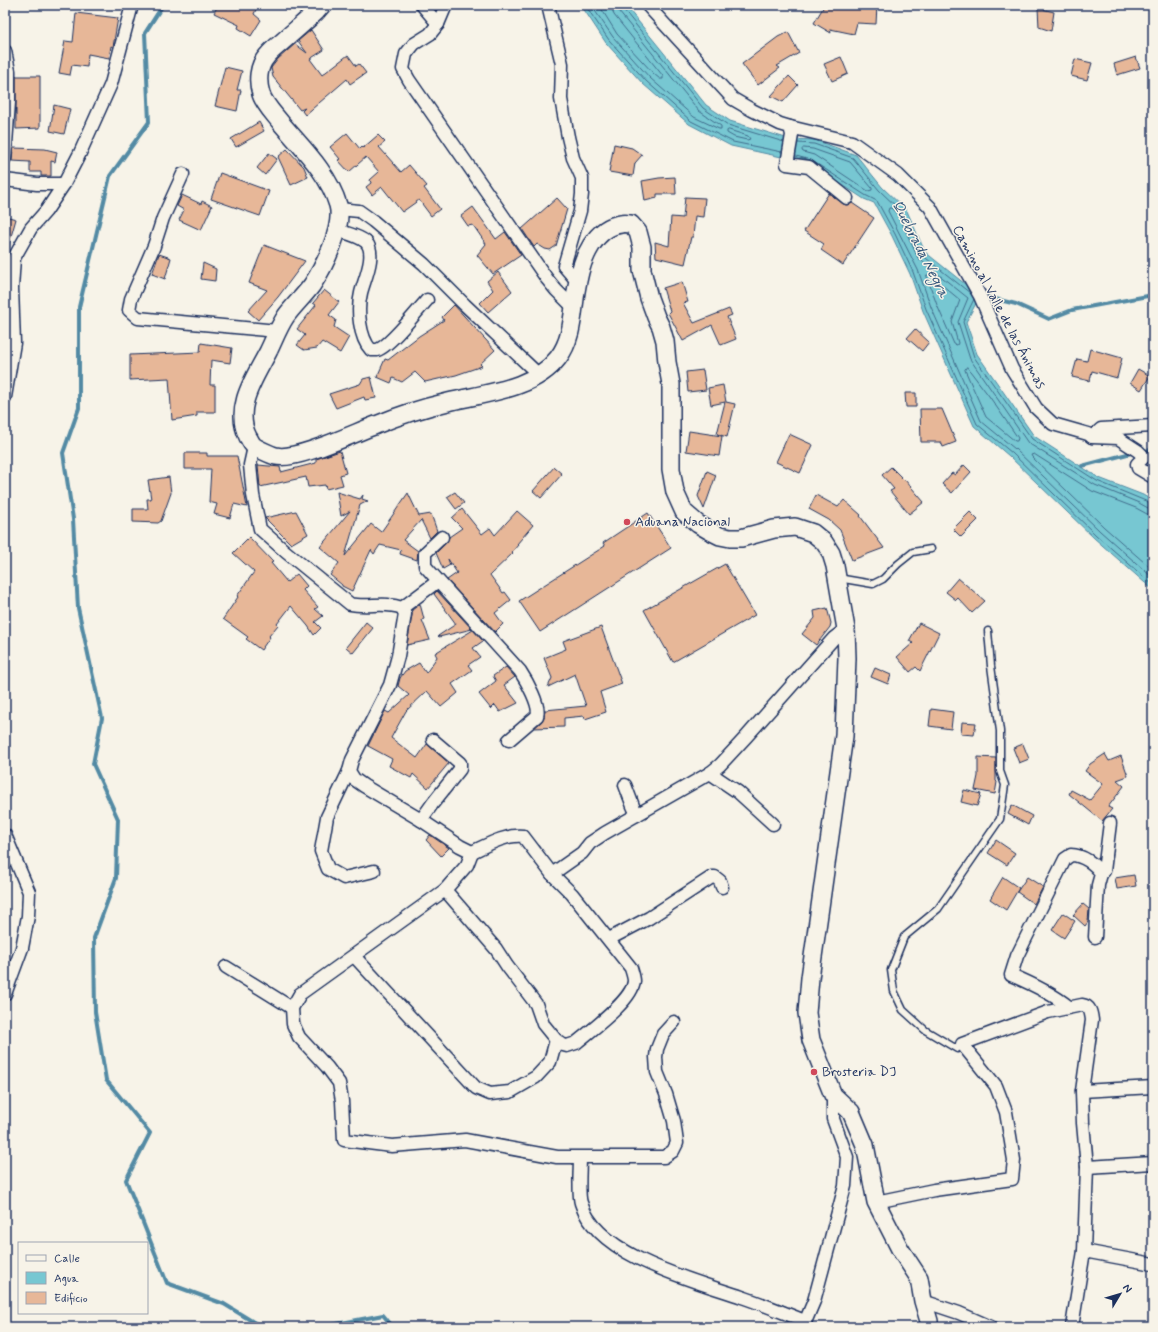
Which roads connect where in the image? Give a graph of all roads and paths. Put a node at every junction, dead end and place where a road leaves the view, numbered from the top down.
1 (132, 5) edge
2 (322, 5) edge
3 (422, 5) edge
4 (446, 5) edge
5 (548, 5) edge
6 (647, 5) edge
7 (438, 24) junction
8 (5, 50) edge
9 (791, 131) junction
10 (5, 158) edge
11 (183, 174) dead end
12 (5, 180) edge
13 (64, 184) junction
14 (847, 198) dead end
15 (339, 209) junction
16 (337, 230) junction
17 (578, 281) junction
18 (427, 300) dead end
19 (575, 309) junction
20 (276, 331) junction
21 (539, 375) junction
22 (5, 397) edge
23 (1153, 426) edge
24 (1092, 437) junction
25 (254, 447) junction
26 (1153, 478) edge
27 (442, 537) dead end
28 (931, 549) dead end
29 (837, 578) junction
30 (438, 581) junction
31 (402, 608) junction
32 (846, 629) junction
33 (988, 631) dead end
34 (433, 740) dead end
35 (509, 740) dead end
36 (349, 771) junction
37 (710, 773) junction
38 (625, 785) dead end
39 (637, 815) junction
40 (421, 820) junction
41 (1110, 823) dead end
42 (772, 824) dead end
43 (5, 835) edge
44 (472, 852) junction
45 (9, 856) edge
46 (374, 871) dead end
47 (552, 874) junction
48 (1101, 874) junction
49 (722, 887) dead end
50 (445, 890) junction
51 (1095, 937) dead end
52 (609, 939) junction
53 (354, 956) junction
54 (226, 967) dead end
55 (5, 994) edge
56 (1069, 1007) junction
57 (292, 1008) junction
58 (674, 1022) dead end
59 (556, 1040) junction
60 (962, 1044) junction
61 (1153, 1087) edge
62 (1082, 1091) junction
63 (833, 1095) junction
64 (580, 1158) junction
65 (1153, 1163) edge
66 (1087, 1167) junction
67 (876, 1202) junction
68 (1084, 1251) junction
69 (1153, 1264) edge
70 (923, 1301) junction
71 (804, 1324) edge
72 (929, 1327) edge
73 (991, 1327) edge
74 (1072, 1327) edge

1 - 13 street
2 - 15 main road
3 - 7 street
4 - 7 street
5 - 17 street
6 - 9 street, Camino al Valle de las Ánimas
7 - 19 street
8 - 10 street
9 - 14 street
9 - 24 street, Camino al Valle de las Ánimas
11 - 20 street
12 - 13 street
13 - 22 street
15 - 16 main road
15 - 21 street
16 - 18 street
16 - 20 main road
17 - 19 main road
17 - 29 main road
19 - 21 main road
20 - 25 main road
21 - 25 main road
23 - 24 street
24 - 26 street, Camino al Valle de las Ánimas
25 - 31 street
27 - 30 street
28 - 29 lane
29 - 32 main road
30 - 31 street
30 - 35 street
31 - 36 street
32 - 37 street
32 - 63 main road
33 - 60 lane
34 - 40 street
36 - 40 street
36 - 46 street
37 - 39 street
37 - 42 street
38 - 39 street
39 - 47 street
40 - 44 street
41 - 48 street
43 - 45 street
44 - 47 street
44 - 50 street
45 - 55 street
47 - 52 street
48 - 51 street
48 - 56 street
49 - 52 street
50 - 53 street
50 - 59 street
52 - 59 street
53 - 57 street
53 - 59 street
54 - 57 street
56 - 60 street
56 - 62 street
57 - 64 street
58 - 64 street
60 - 67 street
61 - 62 street
62 - 66 street
63 - 67 main road
63 - 71 street
64 - 71 street
65 - 66 street
66 - 68 street
67 - 70 main road
68 - 69 street
68 - 74 street
70 - 72 main road
70 - 73 street

